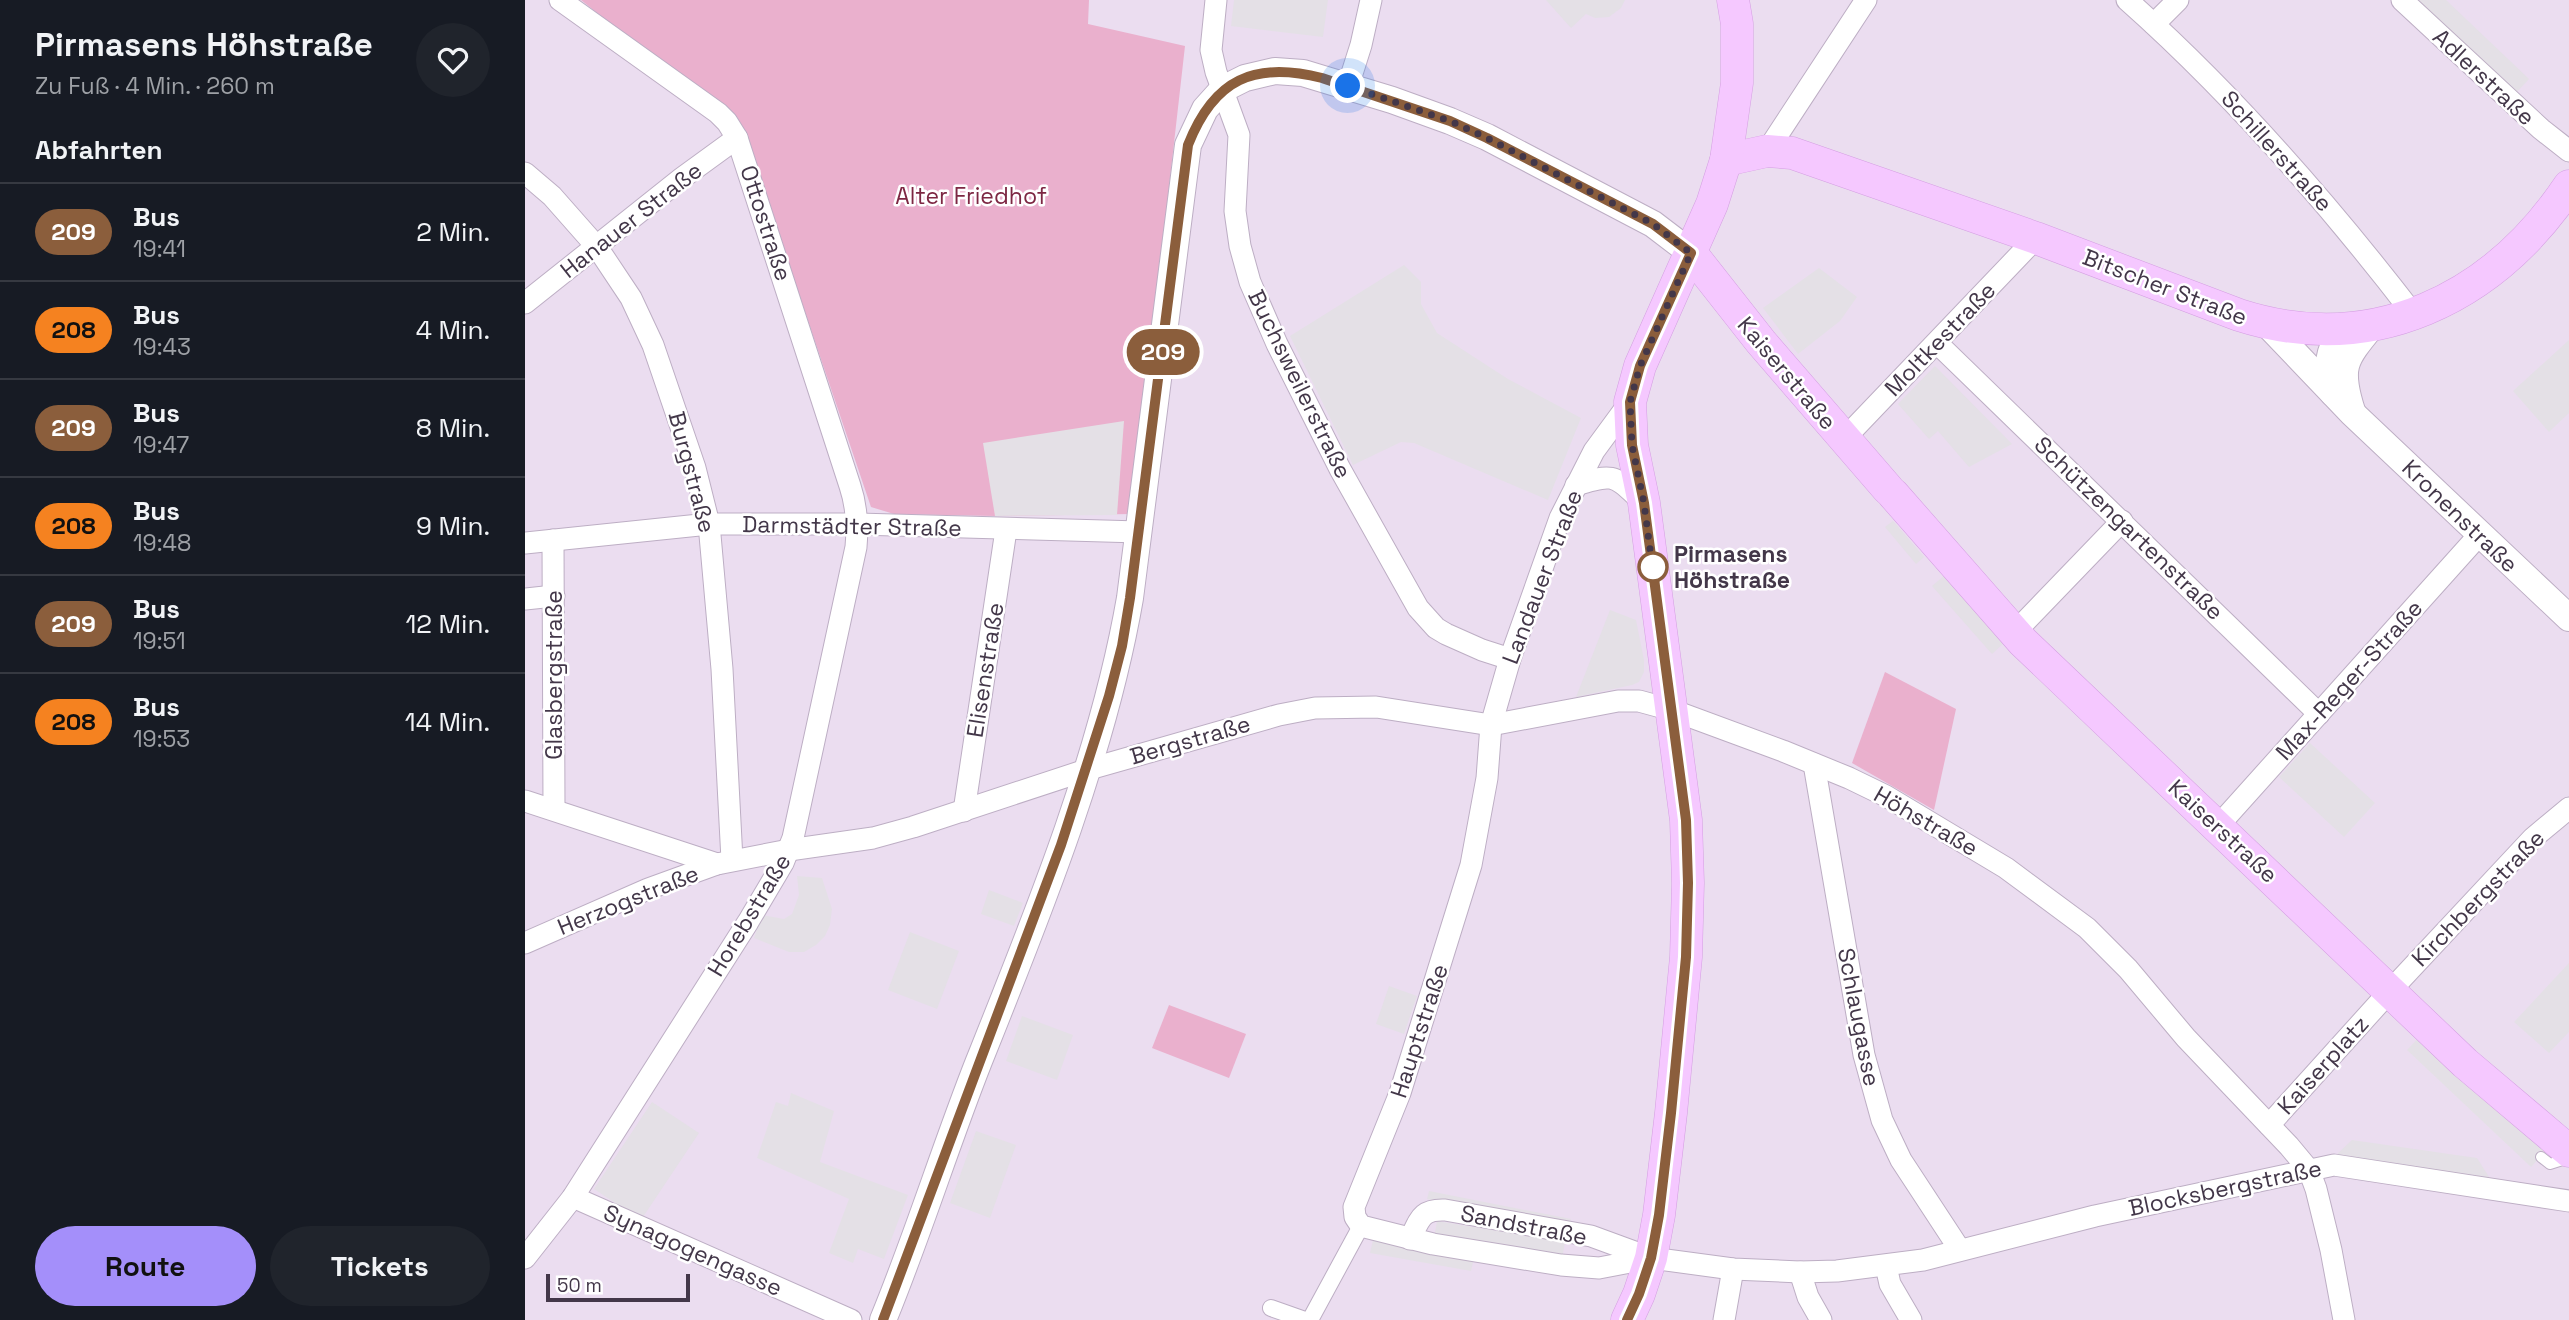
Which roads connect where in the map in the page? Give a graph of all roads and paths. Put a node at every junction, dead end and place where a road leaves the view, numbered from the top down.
1 (561, 0) edge
2 (1216, 0) edge
3 (1371, 0) edge
4 (1733, 0) edge
5 (1867, 0) edge
6 (2127, 0) edge
7 (2178, 0) edge
8 (2402, 0) edge
9 (2154, 24) junction
10 (1348, 86) junction
11 (1223, 89) junction
12 (737, 138) junction
13 (1767, 151) junction
14 (2569, 151) edge
15 (1726, 160) junction
16 (525, 173) edge
17 (2569, 186) edge
18 (2036, 238) junction
19 (597, 247) junction
20 (1691, 253) junction
21 (525, 303) edge
22 (2414, 315) junction
23 (2267, 324) junction
24 (2357, 328) junction
25 (1937, 343) junction
26 (2333, 393) junction
27 (1630, 402) junction
28 (2352, 413) junction
29 (1843, 440) junction
30 (1576, 485) junction
31 (1644, 503) junction
32 (2122, 521) junction
33 (709, 524) junction
34 (858, 524) junction
35 (1006, 530) junction
36 (1139, 532) junction
37 (2480, 534) junction
38 (553, 540) junction
39 (525, 543) edge
40 (554, 596) junction
41 (525, 599) edge
42 (2569, 618) edge
43 (2014, 633) junction
44 (1510, 659) junction
45 (1672, 710) junction
46 (2319, 714) junction
47 (1491, 725) junction
48 (1814, 764) junction
49 (1086, 770) junction
50 (525, 800) edge
51 (2569, 808) edge
52 (554, 809) junction
53 (964, 811) junction
54 (2218, 826) junction
55 (789, 850) junction
56 (725, 862) junction
57 (525, 943) edge
58 (2390, 991) junction
59 (2269, 1125) junction
60 (2555, 1154) edge
61 (2569, 1158) edge
62 (2309, 1170) junction
63 (573, 1197) junction
64 (2569, 1201) edge
65 (1361, 1226) junction
66 (1411, 1239) junction
67 (1960, 1250) junction
68 (525, 1258) edge
69 (1651, 1258) junction
70 (1886, 1266) junction
71 (1733, 1269) junction
72 (1800, 1272) junction
73 (1271, 1308) dead end
74 (851, 1320) edge
75 (883, 1320) edge
76 (1308, 1320) edge
77 (1627, 1320) edge
78 (1724, 1320) edge
79 (1821, 1320) edge
80 (1911, 1320) edge
81 (2343, 1320) edge

1 - 12 street, Ottostraße
2 - 11 street, Buchsweilerstraße
3 - 10 street
4 - 15 main road, Landauer Straße
5 - 13 street
6 - 9 street, Schillerstraße
7 - 9 street
8 - 14 street, Adlerstraße
9 - 22 street, Schillerstraße
10 - 11 street
10 - 20 street
11 - 36 street
11 - 44 street, Buchsweilerstraße
12 - 19 street, Hanauer Straße
12 - 34 street, Ottostraße
13 - 15 main road, Bitscher Straße
13 - 18 main road, Bitscher Straße
15 - 20 main road, Landauer Straße
16 - 19 street, Burgstraße
17 - 22 main road, Bitscher Straße
18 - 23 main road, Bitscher Straße
18 - 25 street, Moltkestraße
19 - 21 street, Hanauer Straße
19 - 33 street, Burgstraße
20 - 27 main road, Landauer Straße
20 - 29 main road, Kaiserstraße
22 - 24 main road, Bitscher Straße
23 - 24 main road, Bitscher Straße
23 - 26 street, Kronenstraße
24 - 26 street
24 - 28 street
25 - 29 street, Moltkestraße
25 - 32 street, Schützengartenstraße
26 - 28 street, Kronenstraße
27 - 30 street, Landauer Straße
27 - 31 main road, Landauer Straße
28 - 37 street, Kronenstraße
29 - 43 main road, Kaiserstraße
30 - 31 street
30 - 44 street, Landauer Straße
31 - 45 main road, Landauer Straße
32 - 43 street
32 - 46 street, Schützengartenstraße
33 - 34 street, Darmstädter Straße
33 - 38 street, Darmstädter Straße
33 - 56 street, Burgstraße
34 - 35 street, Darmstädter Straße
34 - 55 street, Horebstraße
35 - 36 street, Darmstädter Straße
35 - 53 street, Elisenstraße
36 - 49 street
37 - 42 street, Kronenstraße
37 - 46 street, Max-Reger-Straße
38 - 39 street, Darmstädter Straße
38 - 40 street, Glasbergstraße
40 - 41 street
40 - 52 street, Glasbergstraße
43 - 54 main road, Kaiserstraße
44 - 47 street, Landauer Straße
45 - 47 street, Höhstraße
45 - 48 street, Höhstraße
45 - 69 main road, Landauer Straße
46 - 54 street, Max-Reger-Straße
47 - 49 street, Bergstraße
47 - 65 street, Hauptstraße
48 - 59 street, Höhstraße
48 - 67 street, Schlaugasse
49 - 53 street, Bergstraße
49 - 75 street
50 - 52 street
51 - 58 street, Kirchbergstraße
52 - 56 street
53 - 55 street, Bergstraße
54 - 58 main road, Kaiserstraße
55 - 56 street, Bergstraße
55 - 63 street, Horebstraße
56 - 57 street, Herzogstraße
58 - 59 street, Kaiserplatz
58 - 60 main road, Kaiserstraße
59 - 62 street, Kaiserplatz
60 - 61 lane
62 - 64 street, Blocksbergstraße
62 - 67 street, Blocksbergstraße
62 - 81 street
63 - 68 street, Horebstraße
63 - 74 street, Synagogengasse
65 - 66 street, Sandstraße
65 - 76 street
66 - 69 street, Sandstraße
66 - 69 street, Sandstraße
67 - 70 street, Blocksbergstraße
69 - 71 street, Sandstraße
69 - 77 main road, Landauer Straße
70 - 72 street, Sandstraße
70 - 80 street
71 - 72 street, Sandstraße
71 - 78 street
72 - 79 street
73 - 76 street

